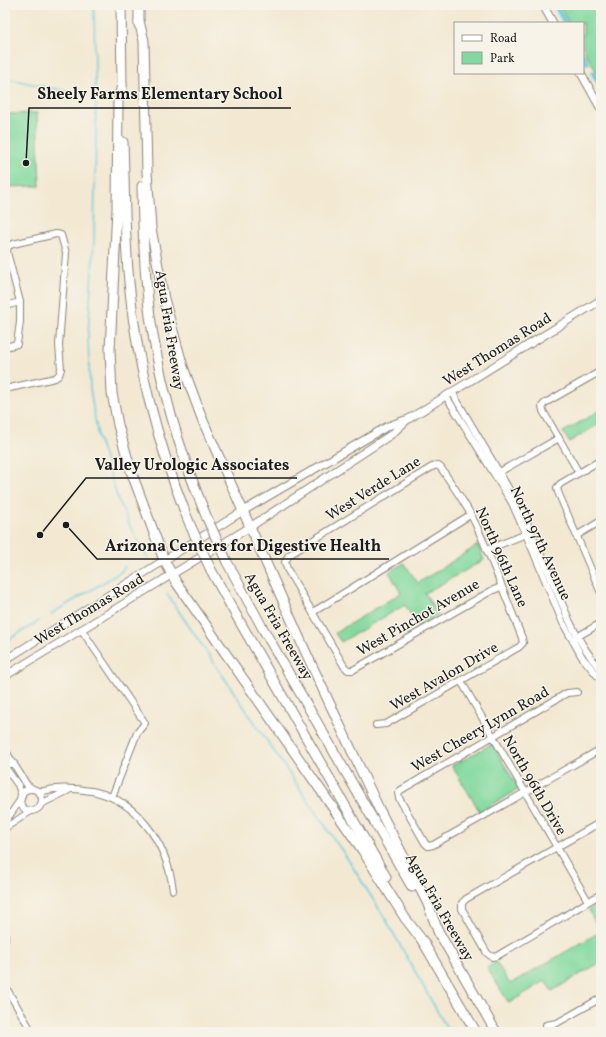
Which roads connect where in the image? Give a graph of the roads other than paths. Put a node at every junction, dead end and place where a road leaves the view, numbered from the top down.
1 (121, 5) edge
2 (138, 5) edge
3 (543, 5) edge
4 (139, 21) junction
5 (552, 22) edge
6 (582, 74) edge
7 (122, 85) junction
8 (601, 109) edge
9 (7, 264) edge
10 (601, 300) edge
11 (20, 302) junction
12 (5, 306) edge
13 (5, 347) edge
14 (601, 371) edge
15 (5, 390) edge
16 (449, 394) junction
17 (407, 420) junction
18 (559, 438) junction
19 (601, 460) edge
20 (437, 465) joint
21 (579, 473) junction
22 (497, 474) junction
23 (243, 511) junction
24 (470, 515) junction
25 (601, 521) edge
26 (250, 527) junction
27 (529, 533) junction
28 (576, 536) junction
29 (486, 550) junction
30 (164, 560) junction
31 (171, 574) junction
32 (599, 583) edge
33 (501, 587) junction
34 (601, 593) edge
35 (313, 612) junction
36 (601, 623) edge
37 (81, 628) junction
38 (56, 629) junction
39 (574, 638) junction
40 (523, 643) joint
41 (57, 644) junction
42 (5, 660) edge
43 (601, 670) edge
44 (5, 676) edge
45 (601, 680) edge
46 (461, 681) junction
47 (577, 692) dead end
48 (376, 725) dead end
49 (493, 736) junction
50 (601, 749) edge
51 (5, 750) edge
52 (5, 758) edge
53 (14, 764) junction
54 (5, 767) edge
55 (14, 782) junction
56 (35, 790) junction
57 (69, 790) junction
58 (525, 793) junction
59 (112, 797) junction
60 (20, 800) junction
61 (41, 804) junction
62 (31, 810) junction
63 (601, 822) edge
64 (5, 827) edge
65 (556, 847) junction
66 (173, 890) dead end
67 (601, 894) edge
68 (588, 901) junction
69 (5, 935) edge
70 (440, 936) junction
71 (5, 940) edge
72 (425, 944) junction
73 (5, 986) edge
74 (601, 998) edge
75 (546, 1025) dead end
76 (32, 1032) edge
77 (476, 1032) edge
78 (496, 1032) edge

1 - 7 highway, Agua Fria Freeway
2 - 4 highway, Agua Fria Freeway
3 - 5 main road
4 - 23 highway
4 - 70 highway, Agua Fria Freeway, bridge
6 - 8 main road
7 - 30 highway
7 - 72 highway, Agua Fria Freeway, bridge
9 - 11 street
9 - 15 street
10 - 16 main road, West Thomas Road
11 - 12 street
11 - 13 street
14 - 18 street
16 - 17 main road, West Thomas Road
16 - 22 street, North 97th Avenue
17 - 23 main road, West Thomas Road
17 - 26 main road, West Thomas Road
18 - 21 street
18 - 22 street
19 - 21 street
20 - 24 street, North 96th Lane
20 - 35 street, West Verde Lane
21 - 28 street
22 - 27 street, North 97th Avenue
23 - 26 highway
23 - 30 main road, West Thomas Road
24 - 29 street, North 96th Lane
24 - 35 street
25 - 28 street
26 - 31 main road, West Thomas Road
26 - 70 highway
27 - 29 street
27 - 39 street, North 97th Avenue
28 - 32 street
29 - 33 street, North 96th Lane
30 - 31 highway
30 - 38 main road, West Thomas Road
31 - 37 main road, West Thomas Road
31 - 72 highway
32 - 34 street
33 - 35 street, West Pinchot Avenue
33 - 40 street, North 96th Lane
36 - 39 street
37 - 41 main road, West Thomas Road
37 - 59 street
38 - 41 main road
38 - 42 main road, West Thomas Road
39 - 43 street, North 97th Avenue
39 - 45 street, North 97th Avenue
40 - 46 street, West Avalon Drive
41 - 44 main road, West Thomas Road
46 - 48 street, West Avalon Drive
46 - 49 street, North 96th Drive
47 - 49 street, West Cheery Lynn Road
49 - 58 street, North 96th Drive
49 - 58 street, West Cheery Lynn Road
50 - 58 street
51 - 53 street
52 - 53 street
53 - 56 street
54 - 55 street
55 - 60 street
55 - 60 street
56 - 57 street
56 - 60 street
56 - 61 street
57 - 59 street
57 - 61 street
58 - 65 street, North 96th Drive
59 - 66 street
60 - 62 street
60 - 64 street
61 - 62 street
62 - 64 street
63 - 65 street
65 - 68 street, North 96th Drive
65 - 68 street
67 - 68 street
69 - 71 street
70 - 78 highway, Agua Fria Freeway
72 - 77 highway, Agua Fria Freeway
73 - 76 street
74 - 75 street

